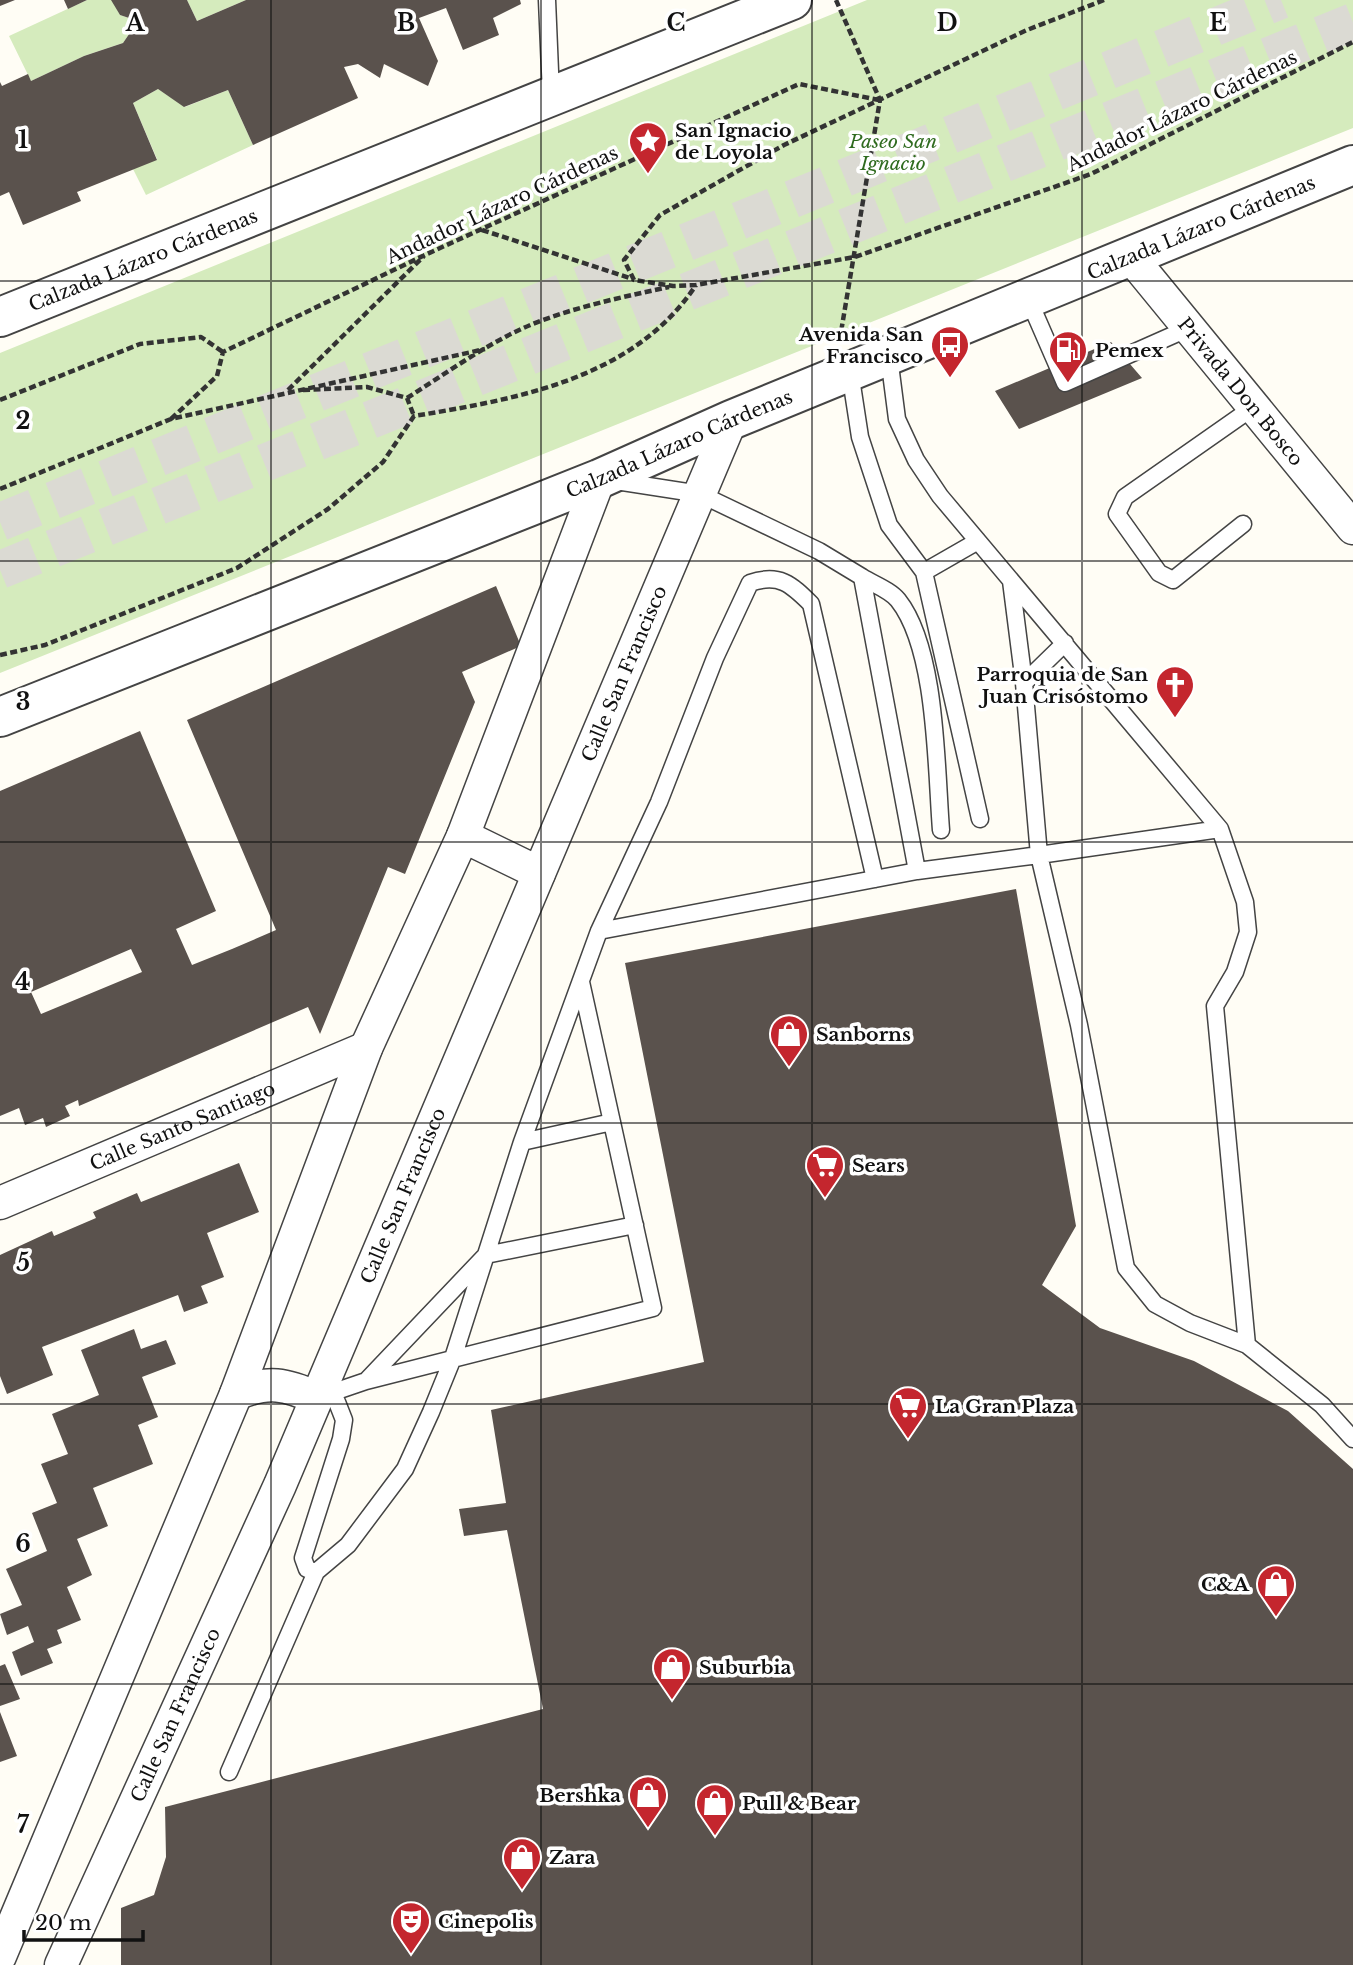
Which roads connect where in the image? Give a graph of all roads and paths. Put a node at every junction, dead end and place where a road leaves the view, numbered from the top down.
1 (547, 0) edge
2 (792, 0) edge
3 (836, 0) edge
4 (1104, 0) edge
5 (1353, 42) edge
6 (552, 96) junction
7 (880, 100) junction
8 (1353, 165) edge
9 (481, 229) junction
10 (427, 254) junction
11 (1130, 256) junction
12 (855, 257) junction
13 (634, 280) junction
14 (696, 285) junction
15 (673, 286) junction
16 (1028, 298) junction
17 (0, 317) edge
18 (1189, 328) junction
19 (485, 349) junction
20 (223, 352) junction
21 (889, 357) junction
22 (841, 375) junction
23 (288, 391) junction
24 (407, 398) junction
25 (0, 400) edge
26 (1255, 406) junction
27 (414, 416) junction
28 (171, 419) junction
29 (730, 420) junction
30 (599, 479) junction
31 (0, 489) edge
32 (700, 494) junction
33 (1243, 524) dead end
34 (1353, 527) edge
35 (978, 541) junction
36 (924, 572) junction
37 (862, 577) junction
38 (1011, 581) junction
39 (1065, 643) junction
40 (0, 655) edge
41 (1024, 683) junction
42 (0, 717) edge
43 (980, 819) dead end
44 (1220, 829) junction
45 (941, 830) dead end
46 (463, 836) junction
47 (1039, 855) junction
48 (917, 871) junction
49 (539, 873) junction
50 (875, 879) junction
51 (599, 931) junction
52 (581, 982) junction
53 (366, 1048) junction
54 (612, 1122) junction
55 (522, 1142) junction
56 (0, 1203) edge
57 (635, 1225) junction
58 (486, 1255) junction
59 (1247, 1345) junction
60 (453, 1358) junction
61 (366, 1381) junction
62 (236, 1394) junction
63 (325, 1395) junction
64 (1353, 1439) edge
65 (316, 1572) junction
66 (229, 1772) dead end
67 (0, 1956) edge
68 (61, 1965) edge

1 - 6 lane
2 - 6 street, Calzada Lázaro Cárdenas
3 - 7 path
4 - 7 path
5 - 12 path, Andador Lázaro Cárdenas
6 - 17 street, Calzada Lázaro Cárdenas
7 - 9 path, Andador Lázaro Cárdenas
7 - 12 path
7 - 13 path
8 - 11 street, Calzada Lázaro Cárdenas
9 - 10 path, Andador Lázaro Cárdenas
9 - 13 path, Andador Lázaro Cárdenas
10 - 20 path, Andador Lázaro Cárdenas
10 - 23 path
11 - 16 street, Calzada Lázaro Cárdenas
11 - 18 street, Privada Don Bosco
12 - 14 path, Andador Lázaro Cárdenas
12 - 22 path
13 - 15 path, Andador Lázaro Cárdenas
14 - 15 path, Andador Lázaro Cárdenas
14 - 27 path
15 - 19 path
16 - 18 lane
16 - 21 street, Calzada Lázaro Cárdenas
18 - 26 street, Privada Don Bosco
19 - 23 path
19 - 24 path
20 - 25 path
20 - 28 path
21 - 22 street, Calzada Lázaro Cárdenas
21 - 35 lane
22 - 29 street, Calzada Lázaro Cárdenas
22 - 36 lane
23 - 24 path
23 - 28 path
24 - 27 path
26 - 33 lane
26 - 34 street, Privada Don Bosco
27 - 40 path
28 - 31 path
29 - 30 street, Calzada Lázaro Cárdenas
29 - 32 street, Calle San Francisco
30 - 32 lane
30 - 42 street, Calzada Lázaro Cárdenas
30 - 46 street
32 - 37 lane
32 - 49 street, Calle San Francisco
35 - 36 lane
35 - 38 lane
36 - 43 lane
37 - 45 lane
37 - 48 lane
38 - 39 lane
38 - 41 lane
39 - 41 lane
39 - 44 lane
41 - 47 lane
44 - 47 lane
44 - 59 lane
46 - 49 street
46 - 53 street
47 - 48 lane
47 - 59 lane
48 - 50 lane
49 - 63 street, Calle San Francisco
50 - 51 lane
50 - 51 lane
51 - 52 lane
52 - 54 lane
52 - 55 lane
53 - 56 street, Calle Santo Santiago
53 - 62 street
54 - 55 lane
54 - 57 lane
55 - 58 lane
57 - 58 lane
57 - 60 lane
58 - 60 lane
58 - 61 lane
59 - 64 lane
60 - 61 lane
60 - 65 lane
61 - 63 lane
62 - 63 street
62 - 67 street
63 - 65 lane
63 - 68 street, Calle San Francisco
65 - 66 lane

